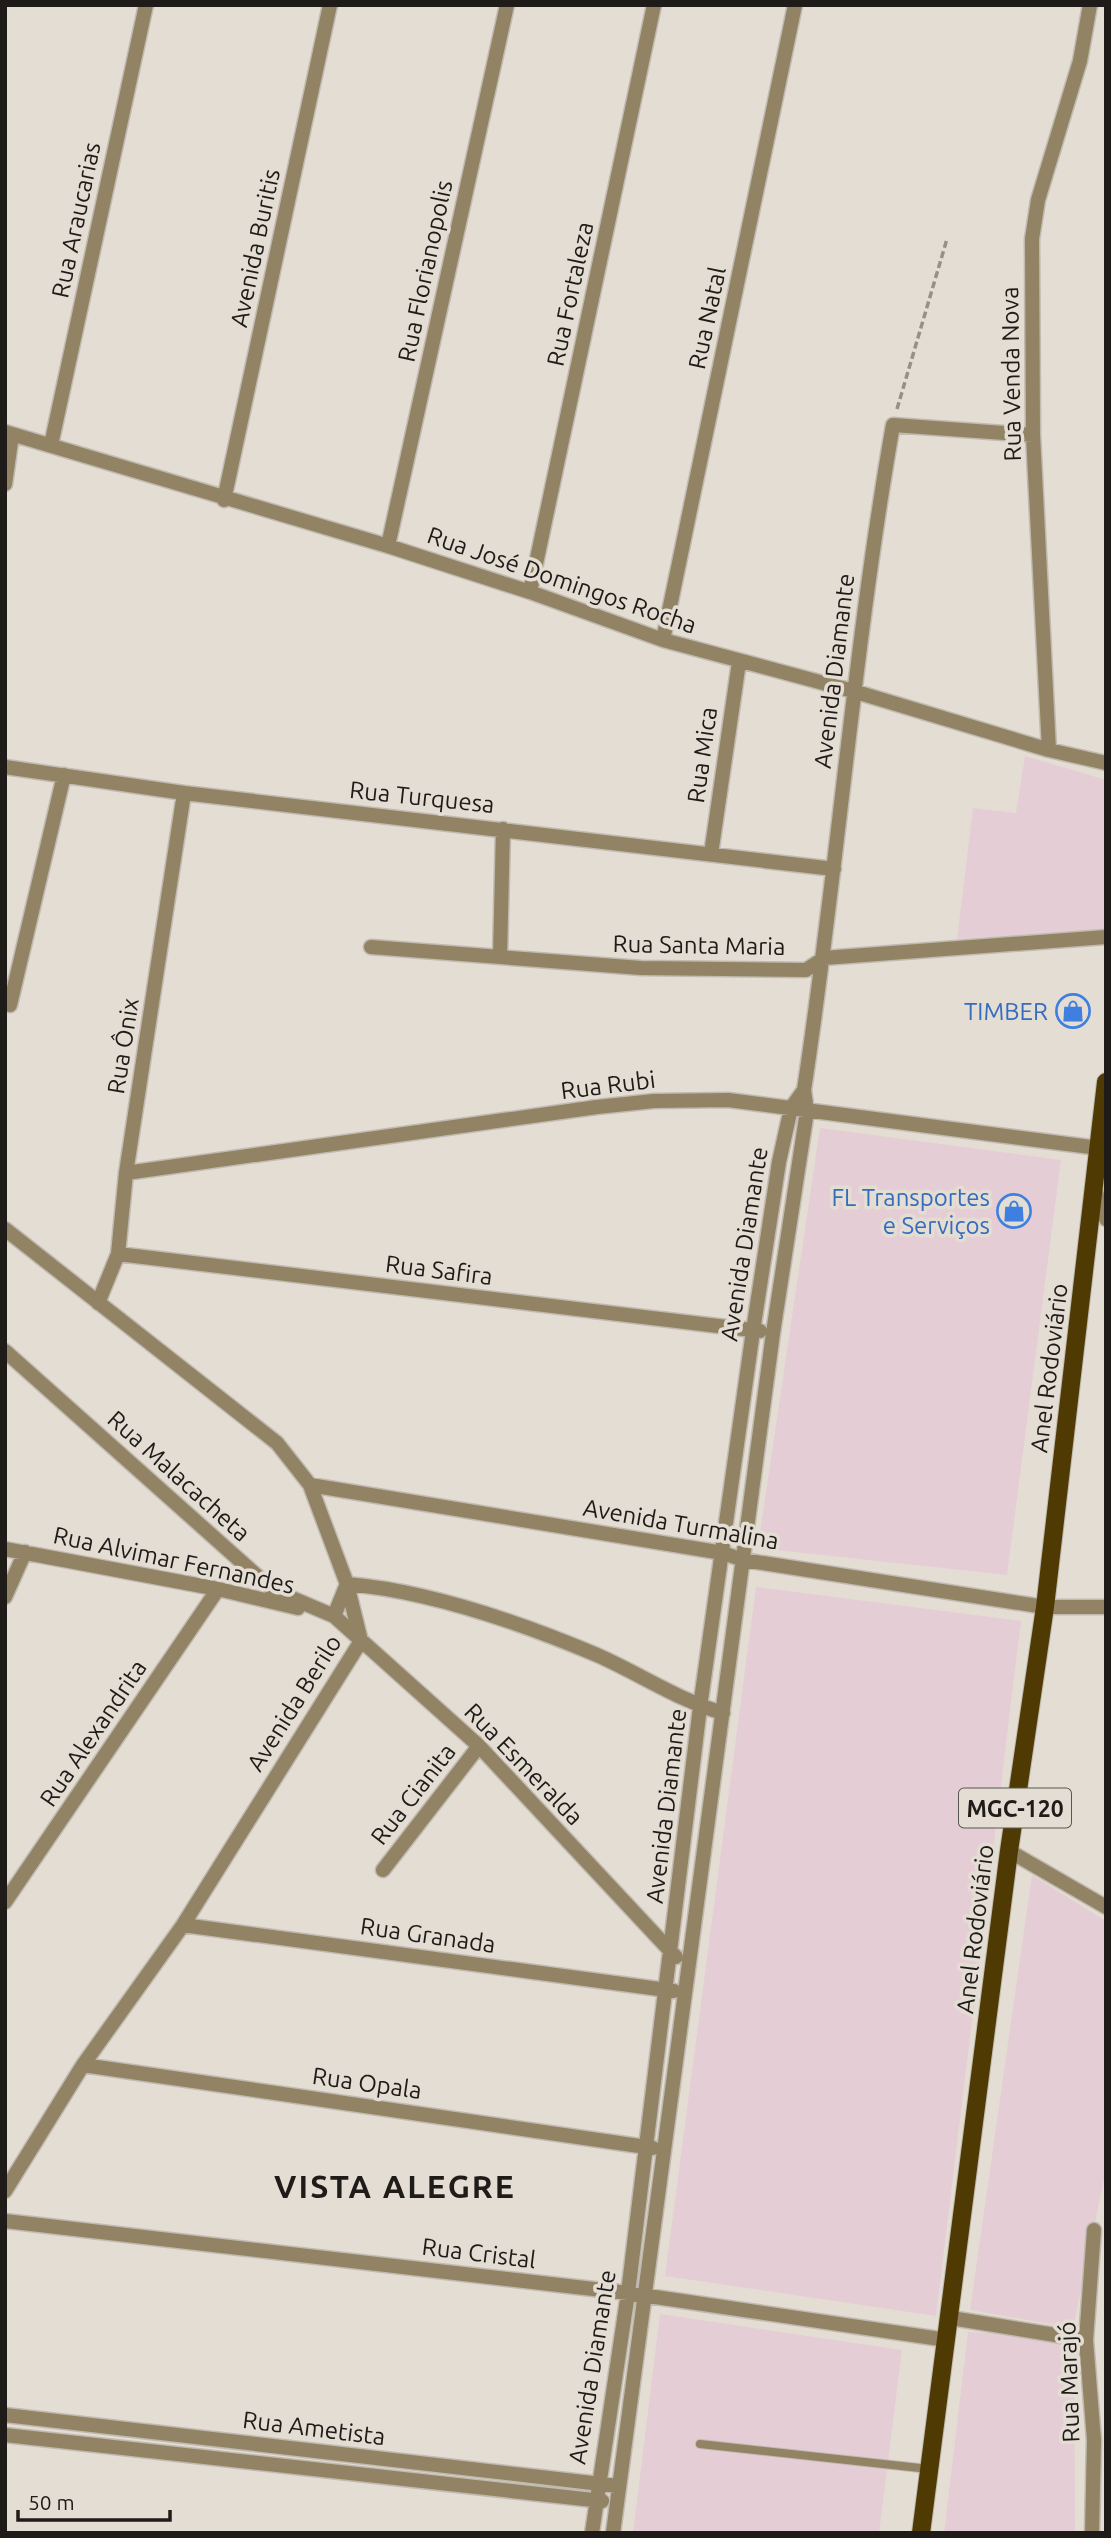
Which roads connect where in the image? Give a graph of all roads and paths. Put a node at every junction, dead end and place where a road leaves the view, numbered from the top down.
1 (146, 5) edge
2 (330, 5) edge
3 (507, 5) edge
4 (654, 5) edge
5 (795, 5) edge
6 (1090, 5) edge
7 (947, 239) dead end
8 (893, 425) junction
9 (8, 433) edge
10 (1033, 435) junction
11 (51, 445) junction
12 (5, 484) edge
13 (224, 500) junction
14 (388, 546) junction
15 (530, 592) junction
16 (663, 640) junction
17 (738, 662) junction
18 (853, 691) junction
19 (1049, 750) junction
20 (1106, 763) edge
21 (5, 767) edge
22 (64, 775) junction
23 (184, 793) junction
24 (503, 830) junction
25 (711, 854) junction
26 (834, 869) junction
27 (1106, 937) edge
28 (371, 947) dead end
29 (500, 957) junction
30 (824, 958) junction
31 (8, 1005) edge
32 (1106, 1082) edge
33 (804, 1090) junction
34 (791, 1108) junction
35 (807, 1111) junction
36 (1101, 1149) edge
37 (126, 1173) junction
38 (1095, 1190) junction
39 (1106, 1219) edge
40 (5, 1229) edge
41 (118, 1254) junction
42 (98, 1303) junction
43 (753, 1331) junction
44 (773, 1333) junction
45 (5, 1351) edge
46 (310, 1485) junction
47 (5, 1549) edge
48 (25, 1552) junction
49 (723, 1553) junction
50 (743, 1560) junction
51 (347, 1584) junction
52 (218, 1589) junction
53 (5, 1597) edge
54 (1045, 1607) junction
55 (1106, 1607) edge
56 (334, 1616) junction
57 (361, 1641) junction
58 (701, 1707) junction
59 (723, 1713) junction
60 (479, 1746) junction
61 (1009, 1851) junction
62 (383, 1870) dead end
63 (5, 1902) edge
64 (1106, 1907) edge
65 (183, 1925) junction
66 (672, 1953) junction
67 (689, 1967) junction
68 (666, 1991) junction
69 (685, 1992) junction
70 (83, 2065) junction
71 (644, 2146) junction
72 (662, 2150) junction
73 (5, 2191) edge
74 (5, 2221) edge
75 (1094, 2230) dead end
76 (628, 2293) junction
77 (646, 2296) junction
78 (951, 2318) junction
79 (947, 2340) junction
80 (1086, 2340) junction
81 (5, 2415) edge
82 (5, 2435) edge
83 (1100, 2439) edge
84 (700, 2444) dead end
85 (929, 2469) junction
86 (598, 2483) junction
87 (618, 2486) junction
88 (595, 2501) junction
89 (616, 2502) junction
90 (592, 2533) edge
91 (613, 2533) edge
92 (921, 2533) edge
93 (1092, 2533) edge

1 - 11 street, Rua Araucarias
2 - 13 street, Avenida Buritis
3 - 14 street, Rua Florianopolis
4 - 15 street, Rua Fortaleza
5 - 16 street, Rua Natal
6 - 10 street, Rua Venda Nova
7 - 8 path
8 - 10 street
8 - 18 street, Avenida Diamante
9 - 11 street, Rua José Domingos Rocha
9 - 12 street
10 - 19 street, Rua Venda Nova
11 - 13 street, Rua José Domingos Rocha
13 - 14 street, Rua José Domingos Rocha
14 - 15 street, Rua José Domingos Rocha
15 - 16 street, Rua José Domingos Rocha
16 - 17 street, Rua José Domingos Rocha
17 - 18 street, Rua José Domingos Rocha
17 - 25 street, Rua Mica
18 - 19 street, Rua José Domingos Rocha
18 - 26 street, Avenida Diamante
19 - 20 street, Rua José Domingos Rocha
21 - 22 street, Rua Turquesa
22 - 23 street, Rua Turquesa
22 - 31 street
23 - 24 street, Rua Turquesa
23 - 37 street, Rua Ônix
24 - 25 street, Rua Turquesa
24 - 29 street
25 - 26 street, Rua Turquesa
26 - 30 street, Avenida Diamante
27 - 30 street, Rua Santa Maria
28 - 29 street, Rua Santa Maria
29 - 30 street, Rua Santa Maria
30 - 33 street, Avenida Diamante
32 - 36 main road, Anel Rodoviário / MGC-120
33 - 34 street, Avenida Diamante
33 - 35 street, Avenida Diamante
34 - 35 street, Rua Rubi
34 - 37 street, Rua Rubi
34 - 43 street, Avenida Diamante
35 - 36 street, Rua Rubi
35 - 44 street, Avenida Diamante
36 - 38 main road, Anel Rodoviário / MGC-120
37 - 41 street, Rua Ônix
38 - 39 street
38 - 54 main road, Anel Rodoviário / MGC-120
40 - 42 street, Avenida Berilo
41 - 42 street, Rua Ônix
41 - 43 street, Rua Safira
42 - 46 street, Avenida Berilo
43 - 44 street, Rua Safira
43 - 49 street, Avenida Diamante
44 - 50 street, Avenida Diamante
45 - 56 street, Rua Malacacheta
46 - 49 street, Avenida Turmalina
46 - 51 street, Avenida Berilo
47 - 48 street, Rua Alvimar Fernandes
48 - 52 street, Rua Alvimar Fernandes
48 - 53 street
49 - 50 street, Avenida Turmalina
49 - 58 street, Avenida Diamante
50 - 54 street, Avenida Turmalina
50 - 59 street, Avenida Diamante
51 - 56 street
51 - 57 street, Avenida Berilo
51 - 58 street
52 - 56 street, Rua Alvimar Fernandes
52 - 63 street, Rua Alexandrita
54 - 55 street, Avenida Turmalina
54 - 61 main road, Anel Rodoviário / MGC-120
56 - 57 street, Rua Esmeralda
57 - 60 street, Rua Esmeralda
57 - 65 street, Avenida Berilo
58 - 59 street
58 - 66 street, Avenida Diamante
59 - 67 street, Avenida Diamante
60 - 62 street, Rua Cianita
60 - 66 street, Rua Esmeralda
61 - 64 street
61 - 78 main road, Anel Rodoviário / MGC-120
65 - 68 street, Rua Granada
65 - 70 street, Avenida Berilo
66 - 67 street, Rua Esmeralda
66 - 68 street, Avenida Diamante
67 - 69 street, Avenida Diamante
68 - 69 street, Rua Granada
68 - 71 street, Avenida Diamante
69 - 72 street, Avenida Diamante
70 - 71 street, Rua Opala
70 - 73 street, Avenida Berilo
71 - 72 street, Rua Opala
71 - 76 street, Avenida Diamante
72 - 77 street, Avenida Diamante
74 - 76 street, Rua Cristal
75 - 80 street, Rua Marajó
76 - 77 street, Rua Cristal
76 - 86 street, Avenida Diamante
77 - 79 street, Rua Cristal
77 - 87 street, Avenida Diamante
78 - 79 main road, Anel Rodoviário / MGC-120
78 - 80 street
79 - 85 main road, Anel Rodoviário / MGC-120
80 - 83 street, Rua Marajó
81 - 86 street, Rua Ametista
82 - 88 street, Rua Ametista
83 - 93 street, Rua Marajó
84 - 85 lane
85 - 92 main road, Anel Rodoviário / MGC-120
86 - 87 street, Rua Ametista
86 - 88 street, Avenida Diamante
87 - 89 street, Avenida Diamante
88 - 89 street, Rua Ametista
88 - 90 street, Avenida Diamante
89 - 91 street, Avenida Diamante

